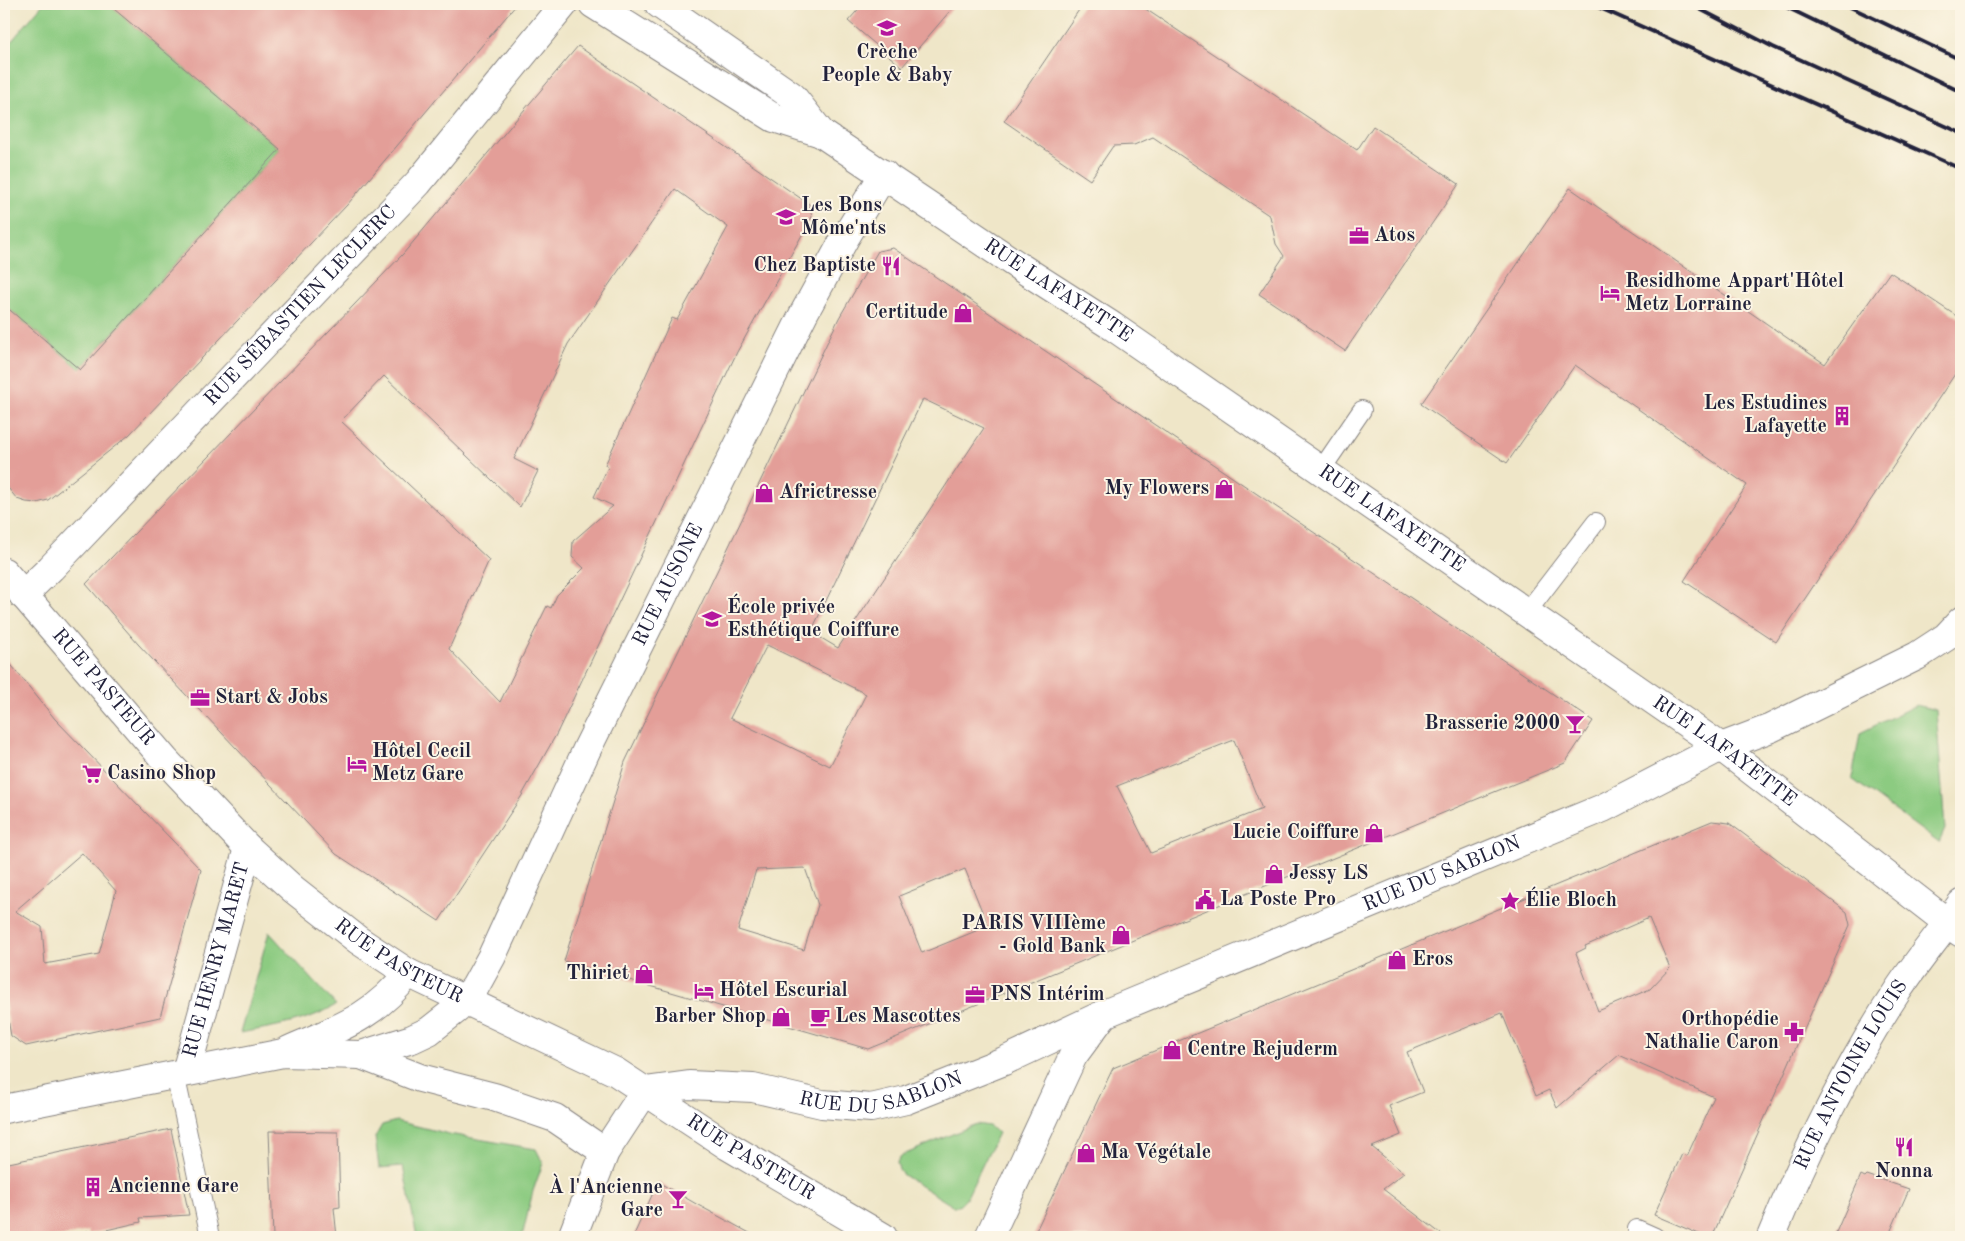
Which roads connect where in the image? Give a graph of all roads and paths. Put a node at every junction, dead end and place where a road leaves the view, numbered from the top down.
1 (564, 4) edge
2 (593, 4) edge
3 (659, 4) edge
4 (821, 134) junction
5 (884, 174) junction
6 (1362, 410) dead end
7 (1321, 470) junction
8 (1596, 522) dead end
9 (4, 572) edge
10 (23, 595) junction
11 (1527, 612) junction
12 (1961, 621) edge
13 (1721, 747) junction
14 (248, 848) junction
15 (1957, 920) edge
16 (408, 973) junction
17 (465, 999) junction
18 (1104, 1014) junction
19 (283, 1053) junction
20 (360, 1055) junction
21 (181, 1073) junction
22 (645, 1091) junction
23 (4, 1109) edge
24 (605, 1152) junction
25 (1637, 1229) dead end
26 (210, 1237) edge
27 (572, 1237) edge
28 (883, 1237) edge
29 (989, 1237) edge
30 (1655, 1237) edge
31 (1771, 1237) edge

1 - 10 street, RUE SÉBASTIEN LECLERC
2 - 4 street, RUE LAFAYETTE
3 - 4 street, RUE LAFAYETTE
4 - 5 street, RUE LAFAYETTE
5 - 7 street, RUE LAFAYETTE
5 - 17 street, RUE AUSONE
6 - 7 lane
7 - 11 street, RUE LAFAYETTE
8 - 11 lane
9 - 10 street, RUE PASTEUR
10 - 14 street, RUE PASTEUR
11 - 13 street, RUE LAFAYETTE
12 - 13 street, RUE DU SABLON
13 - 15 street, RUE LAFAYETTE
13 - 18 street, RUE DU SABLON
14 - 16 street, RUE PASTEUR
14 - 21 street, RUE HENRY MARET
15 - 31 street, RUE ANTOINE LOUIS
16 - 17 street, RUE PASTEUR
16 - 19 street, RUE HENRY MARET
17 - 20 street, RUE HENRY MARET
17 - 22 street, RUE PASTEUR
18 - 22 street, RUE DU SABLON
18 - 29 street
19 - 20 street, RUE HENRY MARET
19 - 21 street, RUE HENRY MARET
20 - 24 street
21 - 23 street, RUE HENRY MARET
21 - 26 lane
22 - 24 street
22 - 28 street, RUE PASTEUR
24 - 27 street
25 - 30 lane

